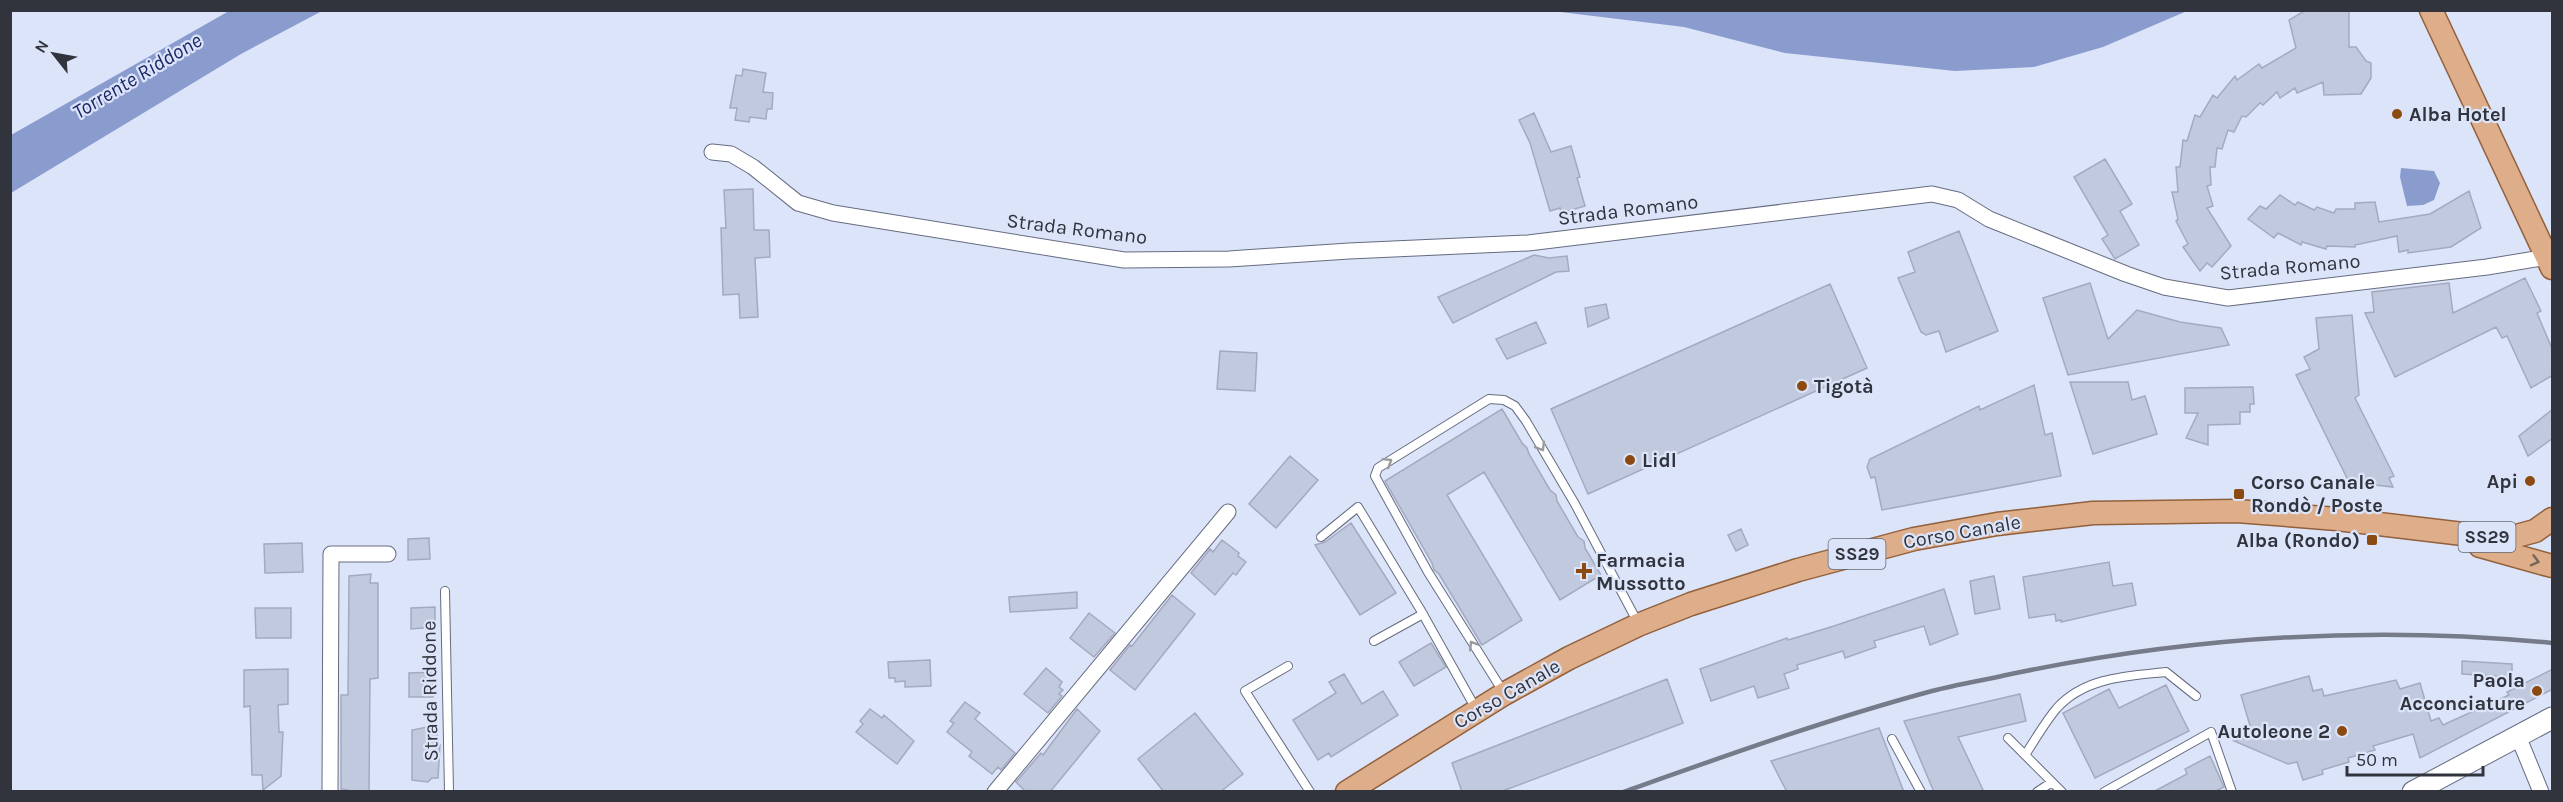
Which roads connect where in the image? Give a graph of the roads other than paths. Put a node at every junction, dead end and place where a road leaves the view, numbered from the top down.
1 (2431, 10) edge
2 (712, 152) dead end
3 (2550, 262) edge
4 (1228, 512) dead end
5 (2553, 519) edge
6 (2418, 529) junction
7 (1321, 537) dead end
8 (388, 554) dead end
9 (2553, 566) edge
10 (445, 591) dead end
11 (1423, 614) junction
12 (1638, 625) junction
13 (1374, 641) dead end
14 (1288, 666) dead end
15 (1504, 694) junction
16 (2196, 696) dead end
17 (1477, 710) junction
18 (2553, 718) edge
19 (2518, 736) junction
20 (2008, 738) dead end
21 (1892, 739) dead end
22 (2025, 755) junction
23 (2052, 782) junction
24 (330, 792) edge
25 (449, 792) edge
26 (995, 792) edge
27 (1310, 792) edge
28 (1347, 792) edge
29 (1921, 792) edge
30 (2037, 792) edge
31 (2062, 792) edge
32 (2104, 792) edge
33 (2232, 792) edge
34 (2413, 792) edge
35 (2541, 792) edge

1 - 3 main road
2 - 3 street, Strada Romano
4 - 26 street
5 - 6 main road, Corso Canale / SS29
6 -> 9 main road, Corso Canale / SS29
6 - 12 main road, Corso Canale / SS29
7 - 11 lane
8 - 24 street
10 - 25 lane, Strada Riddone
11 - 13 lane
11 - 17 lane
12 - 15 main road, Corso Canale / SS29
15 -> 12 lane
14 - 27 lane
15 - 17 main road, Corso Canale / SS29
16 - 22 lane
17 - 28 main road, Corso Canale / SS29
18 - 19 street
19 - 34 street
19 - 35 street
20 - 22 lane
21 - 29 lane
22 - 23 lane
23 - 30 lane
23 - 31 lane
32 - 33 lane

